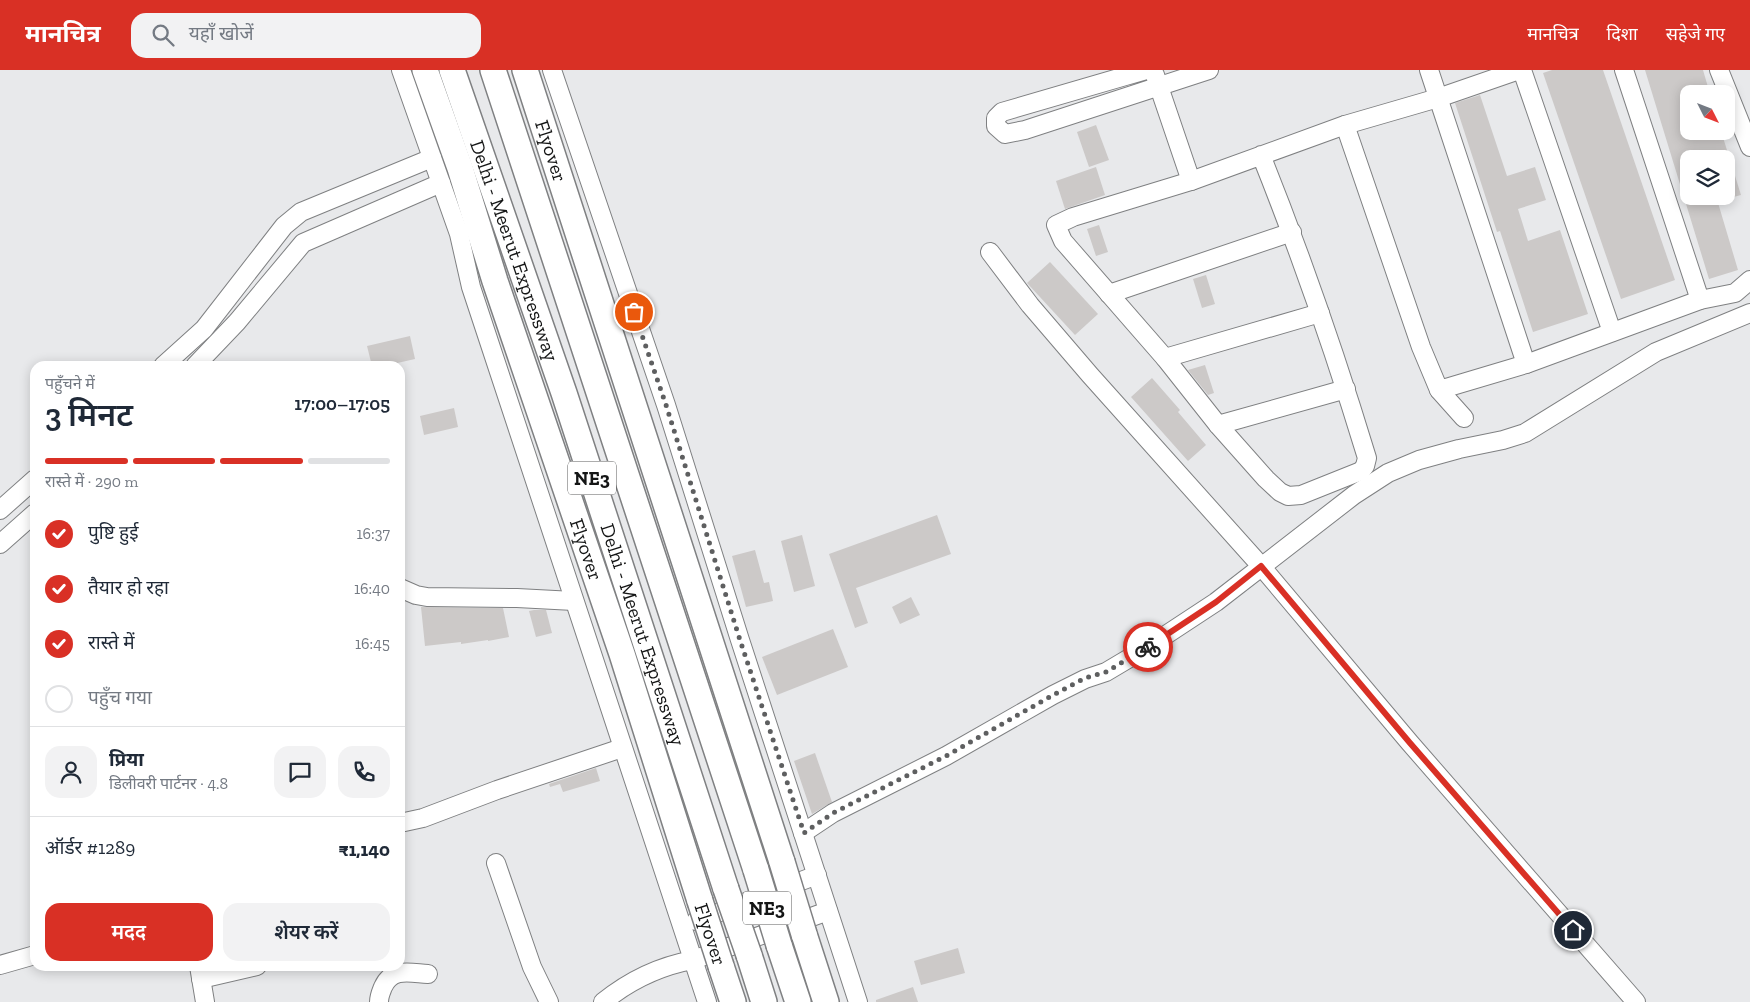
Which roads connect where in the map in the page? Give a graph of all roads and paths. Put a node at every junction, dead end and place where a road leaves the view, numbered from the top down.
1 (401, 70) edge
2 (425, 70) edge
3 (452, 70) edge
4 (493, 70) edge
5 (524, 70) edge
6 (552, 70) edge
7 (1146, 70) edge
8 (1209, 70) edge
9 (1429, 70) edge
10 (1519, 70) edge
11 (1522, 70) edge
12 (1624, 70) edge
13 (1718, 70) edge
14 (1128, 73) edge
15 (1156, 78) edge
16 (1438, 98) junction
17 (1345, 125) junction
18 (1750, 147) edge
19 (1261, 156) junction
20 (432, 158) junction
21 (1191, 181) junction
22 (441, 183) junction
23 (1292, 232) junction
24 (990, 252) dead end
25 (1750, 280) edge
26 (1109, 294) junction
27 (1700, 300) junction
28 (1320, 313) junction
29 (1750, 313) edge
30 (1612, 332) junction
31 (1165, 358) junction
32 (169, 361) edge
33 (200, 361) edge
34 (1526, 364) junction
35 (1346, 389) junction
36 (1439, 390) junction
37 (1464, 418) dead end
38 (1218, 426) junction
39 (30, 483) edge
40 (0, 510) edge
41 (30, 517) edge
42 (0, 544) edge
43 (1261, 566) junction
44 (405, 590) edge
45 (574, 601) junction
46 (622, 748) junction
47 (405, 822) edge
48 (804, 833) junction
49 (496, 863) dead end
50 (817, 875) junction
51 (828, 911) junction
52 (682, 926) junction
53 (30, 956) edge
54 (693, 960) junction
55 (0, 965) edge
56 (217, 971) edge
57 (200, 973) edge
58 (428, 974) dead end
59 (204, 1002) edge
60 (379, 1002) edge
61 (549, 1002) edge
62 (603, 1002) edge
63 (707, 1002) edge
64 (733, 1002) edge
65 (764, 1002) edge
66 (798, 1002) edge
67 (826, 1002) edge
68 (858, 1002) edge
69 (1636, 1002) edge

1 - 20 street
2 - 64 highway, Flyover, bridge
3 - 65 highway, Delhi - Meerut Expressway / NE3, bridge
4 - 66 highway, Delhi - Meerut Expressway / NE3, bridge
5 - 67 highway, Flyover, bridge
6 - 48 street
7 - 14 street
8 - 15 street
9 - 16 street
10 - 16 street
11 - 30 street
12 - 27 street
13 - 18 street
14 - 15 street
15 - 21 street
16 - 17 street
16 - 34 street
17 - 19 street
17 - 36 street
19 - 21 street
19 - 23 street
20 - 22 street
20 - 32 street
21 - 26 street
22 - 33 street
22 - 45 street
23 - 26 street
23 - 28 street
24 - 43 street
25 - 27 street
26 - 31 street
27 - 30 street
28 - 31 street
28 - 35 street
29 - 43 street
30 - 34 street
31 - 38 street
34 - 36 street
35 - 38 street
35 - 38 street
36 - 37 street
39 - 40 street
41 - 42 street
43 - 48 street
43 - 69 street
44 - 45 street
45 - 46 street
46 - 47 street
46 - 52 street
48 - 50 street
49 - 61 street
50 - 51 street
50 - 52 street
51 - 54 street
51 - 68 street
52 - 54 street
53 - 55 street
54 - 62 street
54 - 63 street
56 - 57 street
57 - 59 street
58 - 60 street

